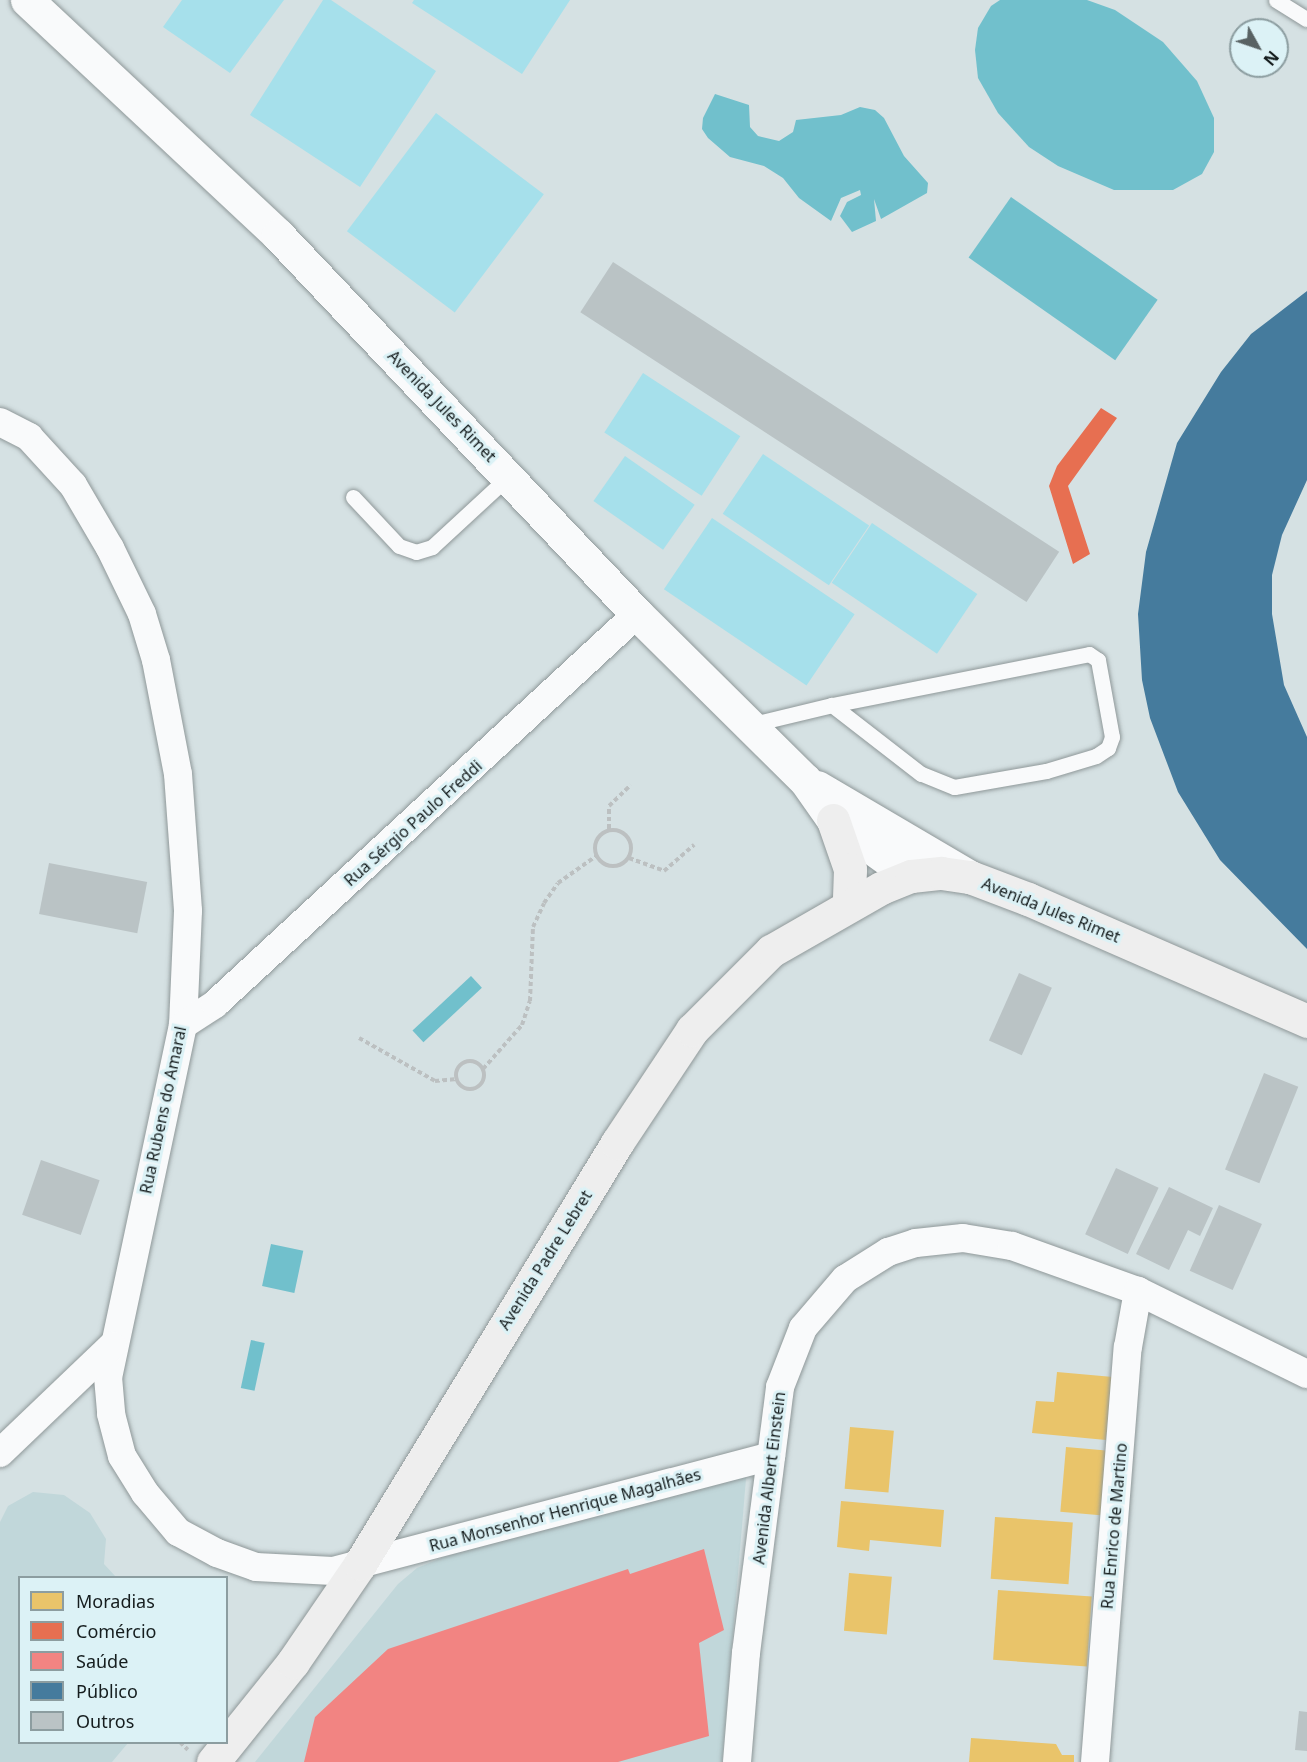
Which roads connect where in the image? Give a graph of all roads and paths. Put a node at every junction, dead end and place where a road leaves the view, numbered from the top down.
1 (27, 0) edge
2 (53, 0) edge
3 (1276, 0) edge
4 (1307, 19) edge
5 (70, 40) junction
6 (0, 422) edge
7 (508, 476) junction
8 (353, 497) dead end
9 (637, 614) junction
10 (832, 705) junction
11 (749, 725) junction
12 (805, 780) junction
13 (631, 785) dead end
14 (833, 820) junction
15 (609, 829) junction
16 (694, 845) dead end
17 (596, 856) junction
18 (629, 858) junction
19 (911, 876) junction
20 (970, 877) junction
21 (849, 905) junction
22 (1307, 1021) edge
23 (183, 1025) junction
24 (359, 1038) dead end
25 (483, 1069) junction
26 (458, 1079) junction
27 (1138, 1291) junction
28 (112, 1346) junction
29 (1307, 1374) edge
30 (0, 1453) edge
31 (771, 1456) junction
32 (360, 1564) junction
33 (228, 1743) edge
34 (227, 1744) edge
35 (213, 1762) edge
36 (737, 1762) edge
37 (1095, 1762) edge

1 - 5 street, Avenida Jules Rimet
2 - 5 street, Avenida Jules Rimet
3 - 4 lane
5 - 7 street, Avenida Jules Rimet
6 - 23 street, Rua Rubens do Amaral
7 - 8 lane
7 - 9 street, Avenida Jules Rimet
9 - 11 street, Avenida Jules Rimet
9 - 23 street, Rua Sérgio Paulo Freddi
10 - 10 lane
10 - 11 lane
11 - 12 street, Avenida Jules Rimet
12 - 14 street, Avenida Jules Rimet
12 - 20 street, Avenida Jules Rimet
13 - 15 path
14 - 19 street, Avenida Jules Rimet
14 - 21 main road
15 - 17 path
15 - 18 path
16 - 18 path
17 - 18 path
17 - 25 path
19 - 20 main road, Avenida Padre Lebret
19 - 21 main road, Avenida Padre Lebret
20 - 22 main road, Avenida Jules Rimet
21 - 32 main road, Avenida Padre Lebret
23 - 28 street, Rua Rubens do Amaral
24 - 26 path
25 - 26 path
25 - 26 path
27 - 29 street, Avenida Albert Einstein
27 - 31 street, Avenida Albert Einstein
27 - 37 street, Rua Enrico de Martino
28 - 30 street
28 - 32 street, Rua Rubens do Amaral
31 - 32 street, Rua Monsenhor Henrique Magalhães
31 - 36 street, Avenida Albert Einstein
32 - 33 main road, Avenida Padre Lebret
34 - 35 main road, Avenida Padre Lebret

